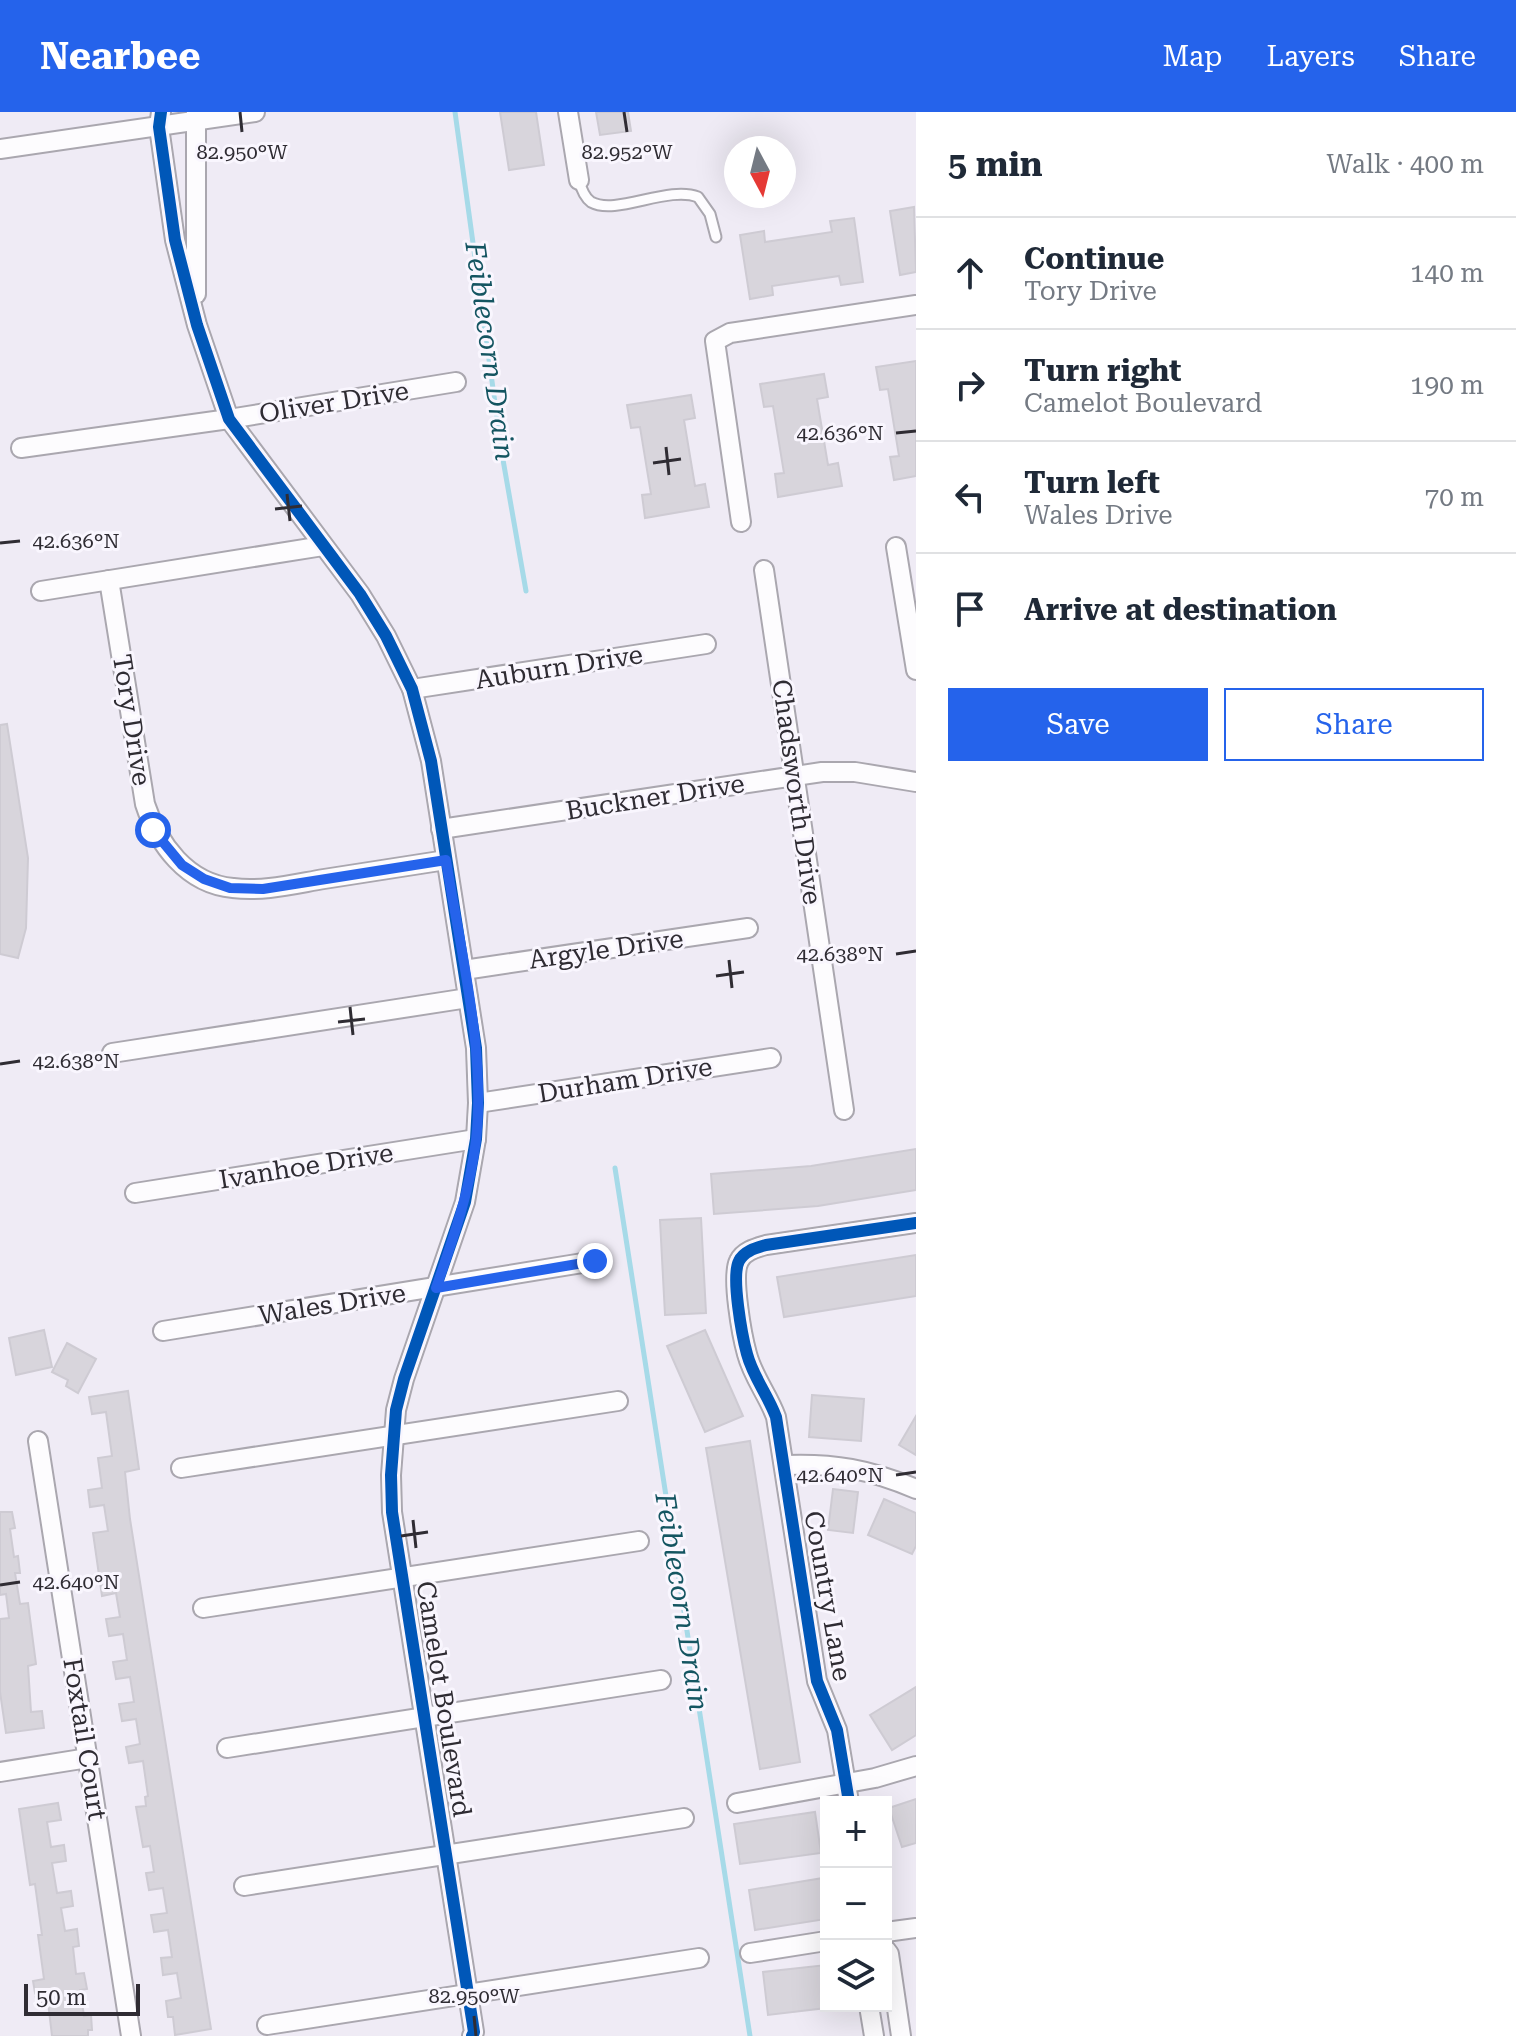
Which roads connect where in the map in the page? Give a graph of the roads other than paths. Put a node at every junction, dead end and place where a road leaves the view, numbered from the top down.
1 (255, 112) edge
2 (568, 112) edge
3 (196, 117) edge
4 (160, 120) edge
5 (0, 149) edge
6 (579, 180) joint
7 (716, 237) dead end
8 (916, 305) edge
9 (197, 325) junction
10 (456, 382) dead end
11 (229, 419) junction
12 (21, 448) dead end
13 (741, 522) dead end
14 (323, 546) junction
15 (896, 547) dead end
16 (764, 570) dead end
17 (109, 580) junction
18 (41, 591) dead end
19 (706, 644) dead end
20 (916, 670) edge
21 (412, 689) junction
22 (794, 775) junction
23 (916, 782) edge
24 (441, 829) junction
25 (446, 860) junction
26 (748, 928) dead end
27 (464, 970) junction
28 (468, 998) junction
29 (112, 1053) dead end
30 (771, 1058) dead end
31 (478, 1103) junction
32 (844, 1110) dead end
33 (476, 1139) junction
34 (135, 1193) dead end
35 (916, 1223) edge
36 (595, 1261) dead end
37 (436, 1288) junction
38 (163, 1331) dead end
39 (618, 1401) dead end
40 (394, 1437) junction
41 (38, 1441) dead end
42 (784, 1465) junction
43 (181, 1468) dead end
44 (916, 1489) edge
45 (639, 1541) dead end
46 (402, 1576) junction
47 (203, 1608) dead end
48 (661, 1680) dead end
49 (426, 1716) junction
50 (227, 1748) dead end
51 (88, 1758) junction
52 (916, 1766) edge
53 (0, 1772) edge
54 (847, 1793) edge
55 (737, 1803) dead end
56 (684, 1818) dead end
57 (447, 1854) junction
58 (244, 1886) dead end
59 (916, 1928) edge
60 (892, 1931) edge
61 (820, 1942) edge
62 (750, 1953) dead end
63 (699, 1958) dead end
64 (468, 1993) junction
65 (892, 2000) edge
66 (870, 2012) edge
67 (267, 2025) dead end
68 (474, 2035) edge
69 (131, 2036) edge
70 (874, 2036) edge
71 (901, 2036) edge

1 - 3 street
2 - 6 street
3 - 4 street
3 - 9 street, Camelot Boulevard
4 - 5 street
4 - 9 street, Camelot Boulevard
6 - 7 lane
8 - 13 street
9 - 11 street, Camelot Boulevard
10 - 11 street, Oliver Drive
11 - 12 street, Oliver Drive
11 - 14 street, Camelot Boulevard
14 - 17 street
14 - 21 street, Camelot Boulevard
15 - 20 street
16 - 22 street, Chadsworth Drive
17 - 18 street
17 - 25 street, Tory Drive
19 - 21 street, Auburn Drive
21 - 24 street, Camelot Boulevard
22 - 23 street, Buckner Drive
22 - 24 street, Buckner Drive
22 - 32 street, Chadsworth Drive
24 - 25 street, Camelot Boulevard
25 - 27 street, Camelot Boulevard
26 - 27 street, Argyle Drive
27 - 28 street, Camelot Boulevard
28 - 29 street
28 - 31 street, Camelot Boulevard
30 - 31 street, Durham Drive
31 - 33 street, Camelot Boulevard
33 - 34 street, Ivanhoe Drive
33 - 37 street, Camelot Boulevard
35 - 42 street, Country Lane
36 - 37 street, Wales Drive
37 - 38 street, Wales Drive
37 - 40 street, Camelot Boulevard
39 - 40 street
40 - 43 street
40 - 46 street, Camelot Boulevard
41 - 51 street, Foxtail Court
42 - 44 street
42 - 54 street, Country Lane
45 - 46 street
46 - 47 street
46 - 49 street, Camelot Boulevard
48 - 49 street
49 - 50 street
49 - 57 street, Camelot Boulevard
51 - 53 street
51 - 69 street, Foxtail Court
52 - 54 street
54 - 55 street
56 - 57 street
57 - 58 street
57 - 64 street, Camelot Boulevard
59 - 60 street
61 - 62 street
63 - 64 street
64 - 67 street
64 - 68 street, Camelot Boulevard
65 - 71 street
66 - 70 street

